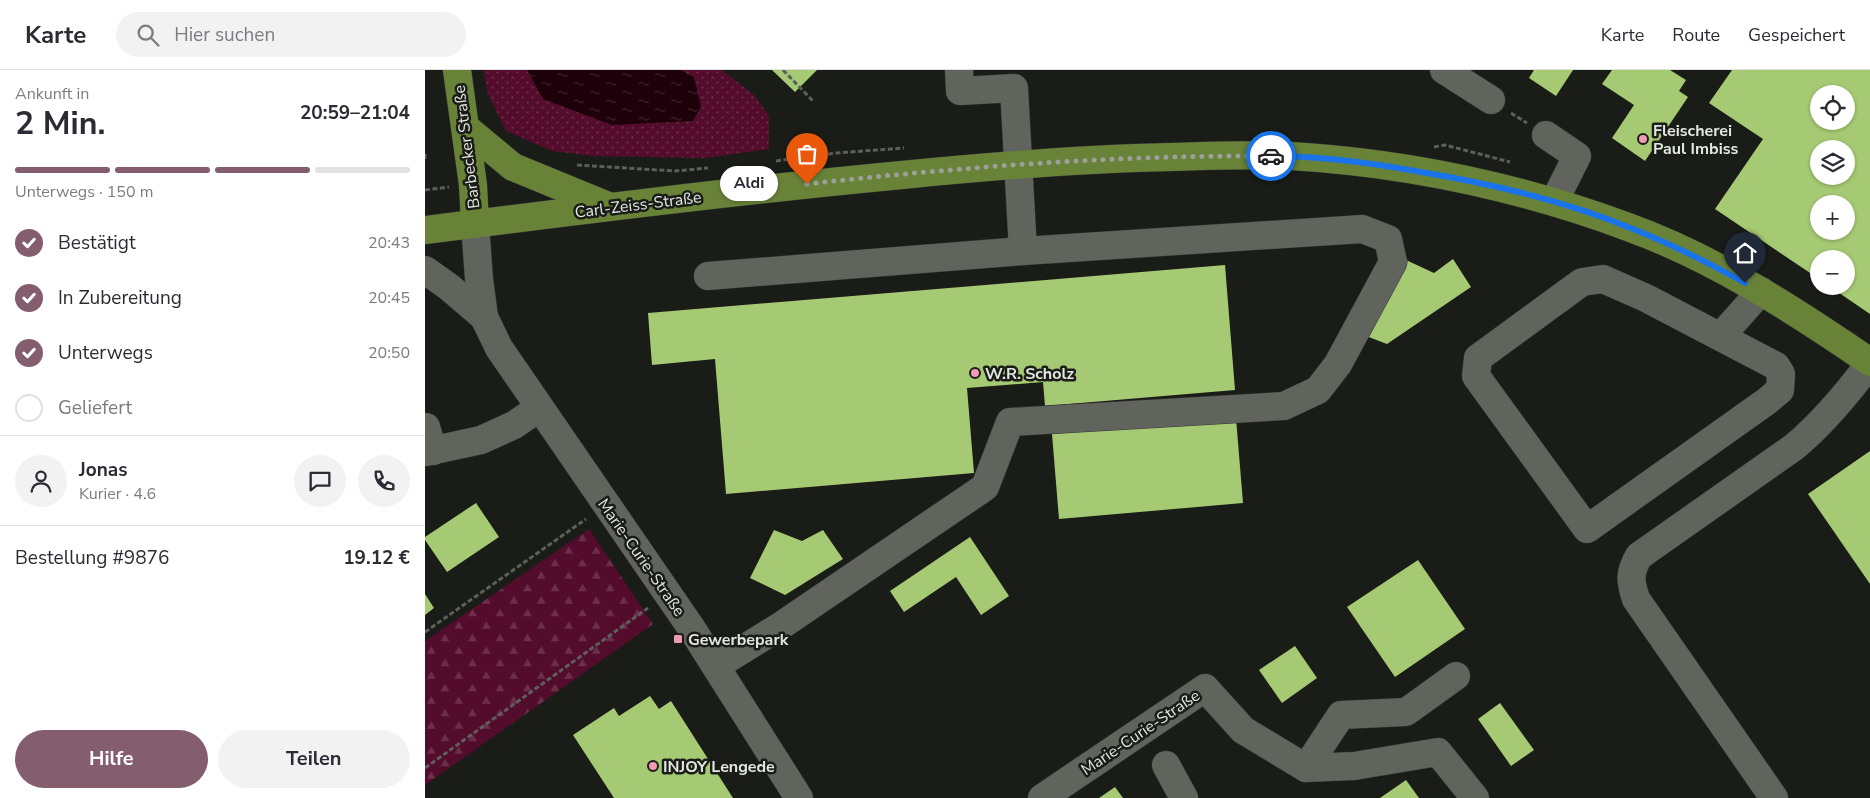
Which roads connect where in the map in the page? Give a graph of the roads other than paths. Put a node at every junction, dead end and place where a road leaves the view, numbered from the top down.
1 (457, 70) edge
2 (959, 70) edge
3 (1444, 70) edge
4 (1491, 100) road end
5 (466, 128) junction
6 (1546, 136) road end
7 (1018, 164) junction
8 (1554, 202) junction
9 (610, 207) junction
10 (475, 224) junction
11 (425, 230) edge
12 (1023, 251) junction
13 (425, 270) edge
14 (708, 276) dead end
15 (1761, 291) junction
16 (484, 317) junction
17 (1721, 336) junction
18 (1870, 362) edge
19 (539, 408) junction
20 (428, 443) edge
21 (715, 666) junction
22 (1456, 676) dead end
23 (1166, 765) dead end
24 (1306, 768) junction
25 (799, 798) edge
26 (1042, 798) edge
27 (1184, 798) edge
28 (1475, 798) edge
29 (1775, 798) edge

1 - 5 main road, Barbecker Straße
2 - 7 street
3 - 4 street
5 - 9 main road
5 - 10 main road, Barbecker Straße
6 - 8 street
7 - 8 main road, Carl-Zeiss-Straße
7 - 9 main road, Carl-Zeiss-Straße
7 - 12 street
8 - 15 main road, Carl-Zeiss-Straße
9 - 10 main road, Carl-Zeiss-Straße
10 - 11 main road, Carl-Zeiss-Straße
10 - 16 street, Marie-Curie-Straße
12 - 14 street
12 - 21 street
13 - 16 street, Marie-Curie-Straße
15 - 17 street
15 - 18 main road, Carl-Zeiss-Straße
16 - 19 street, Marie-Curie-Straße
17 - 17 street
18 - 29 street
19 - 20 street
19 - 21 street, Marie-Curie-Straße
21 - 25 street, Marie-Curie-Straße
22 - 24 street
23 - 27 street
24 - 26 street, Marie-Curie-Straße
24 - 28 street

